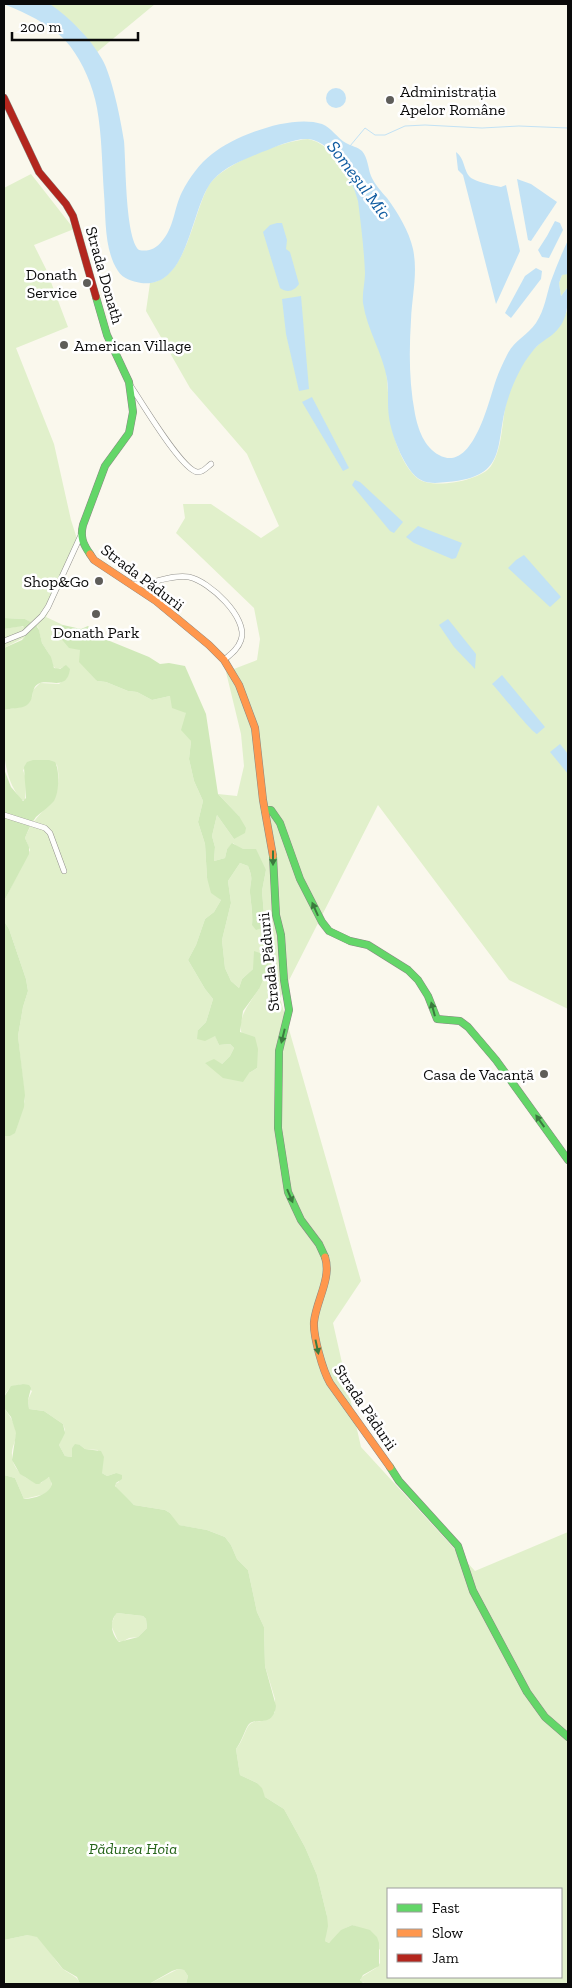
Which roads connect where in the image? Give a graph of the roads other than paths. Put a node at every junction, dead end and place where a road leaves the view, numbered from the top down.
1 (4, 98) edge
2 (129, 382) junction
3 (211, 464) dead end
4 (81, 534) junction
5 (132, 584) junction
6 (4, 641) edge
7 (224, 660) junction
8 (265, 810) junction
9 (4, 815) edge
10 (64, 871) dead end
11 (568, 1160) edge
12 (568, 1738) edge

1 - 2 street, Strada Donath
2 - 3 street
2 - 4 street, Strada Donath
4 - 5 street, Strada Pădurii
4 - 6 street
5 - 7 street, Strada Pădurii
5 - 7 street
7 - 8 street, Strada Pădurii
11 -> 8 street
8 -> 12 street, Strada Pădurii
9 - 10 street

